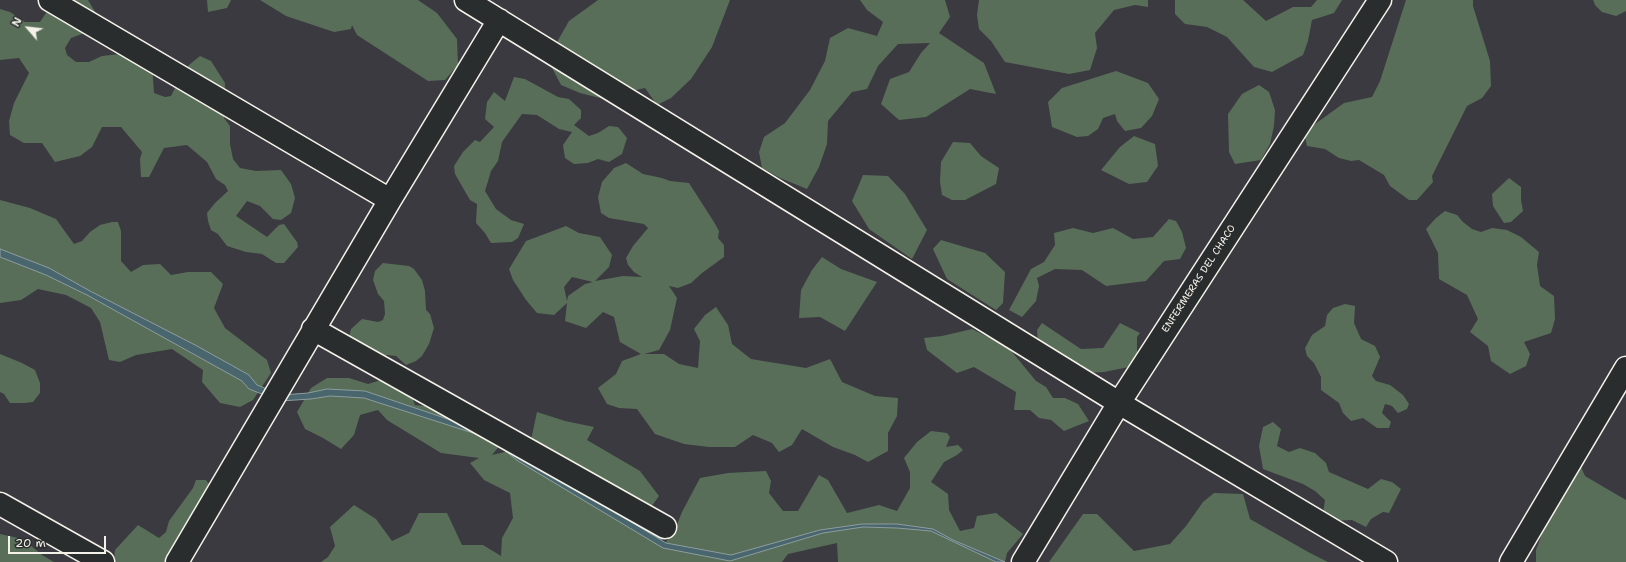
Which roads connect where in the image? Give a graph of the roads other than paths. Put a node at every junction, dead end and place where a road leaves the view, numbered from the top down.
1 (50, 0) edge
2 (466, 0) edge
3 (1380, 0) edge
4 (499, 20) junction
5 (390, 200) junction
6 (313, 329) junction
7 (1626, 368) edge
8 (1119, 403) junction
9 (0, 504) edge
10 (665, 527) dead end
11 (103, 562) edge
12 (177, 562) edge
13 (1023, 562) edge
14 (1386, 562) edge
15 (1512, 562) edge

1 - 5 street
2 - 4 street
3 - 8 street, ENFERMERAS DEL CHACO
4 - 5 street
4 - 8 street
5 - 6 street
6 - 10 street
6 - 12 street
7 - 15 street
8 - 13 street, ENFERMERAS DEL CHACO
8 - 14 street
9 - 11 street

